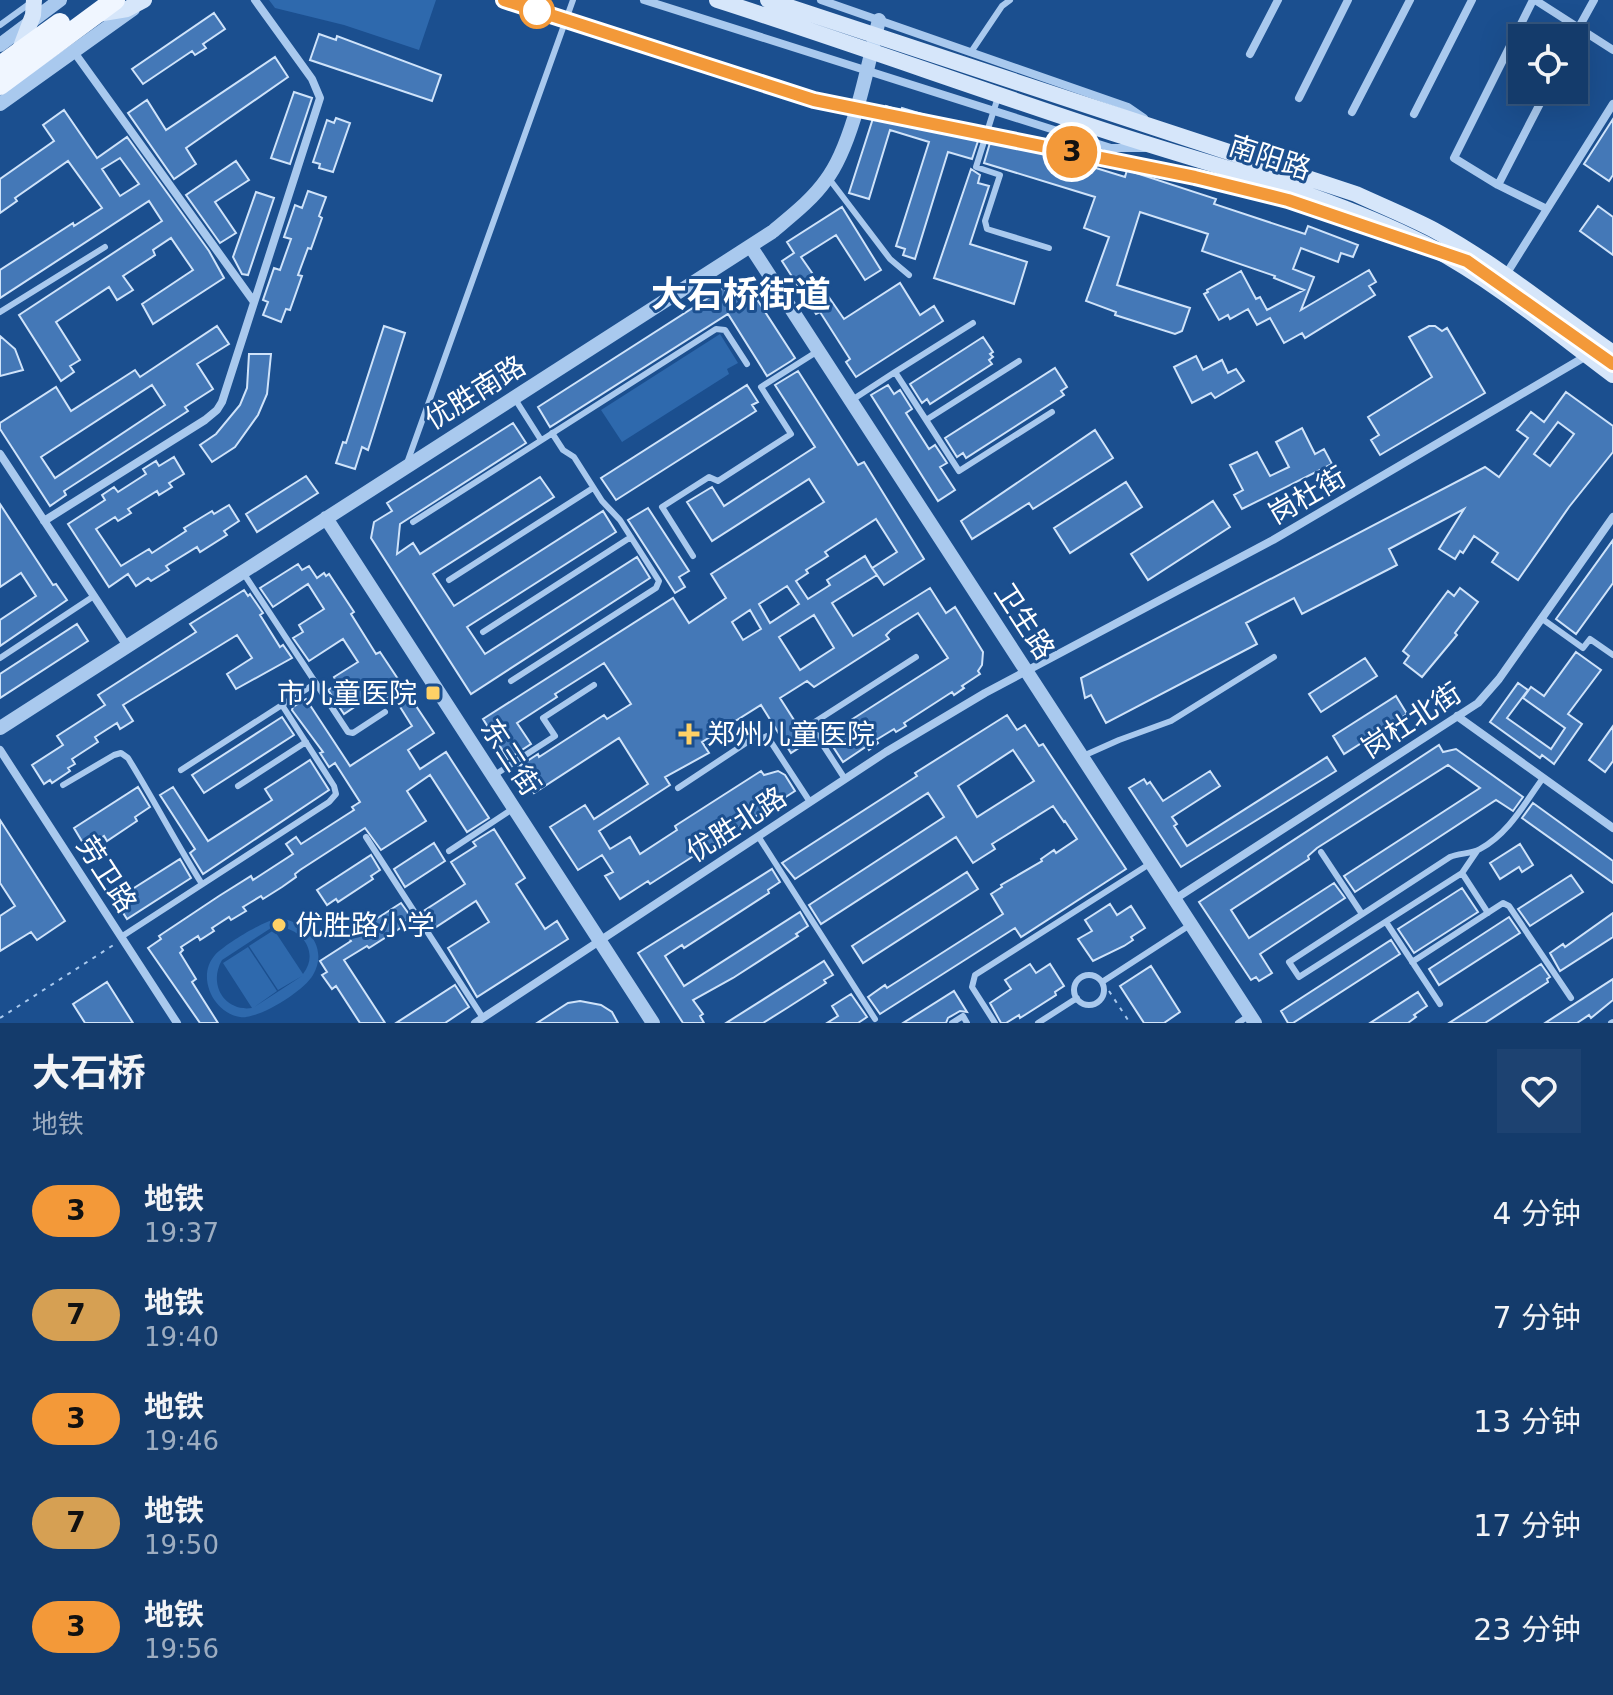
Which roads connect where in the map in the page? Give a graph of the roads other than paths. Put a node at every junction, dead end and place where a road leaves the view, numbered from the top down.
1 (34, 0) edge
2 (60, 0) edge
3 (115, 0) edge
4 (144, 0) edge
5 (255, 0) edge
6 (573, 0) edge
7 (644, 0) edge
8 (717, 0) edge
9 (768, 0) edge
10 (821, 0) edge
11 (1010, 0) edge
12 (1278, 0) edge
13 (1348, 0) edge
14 (1410, 0) edge
15 (1472, 0) edge
16 (1534, 0) edge
17 (1594, 0) edge
18 (94, 7) edge
19 (879, 20) junction
20 (1573, 24) edge
21 (1581, 24) edge
22 (0, 25) edge
23 (1588, 34) edge
24 (883, 45) junction
25 (9, 49) edge
26 (1613, 50) edge
27 (74, 52) junction
28 (971, 52) junction
29 (1250, 54) dead end
30 (0, 66) edge
31 (866, 71) junction
32 (0, 85) edge
33 (999, 94) junction
34 (1299, 98) dead end
35 (0, 104) edge
36 (1540, 104) edge
37 (1613, 104) edge
38 (994, 111) junction
39 (1352, 112) dead end
40 (1414, 114) dead end
41 (1162, 140) junction
42 (828, 178) junction
43 (1498, 185) junction
44 (1547, 209) junction
45 (105, 247) dead end
46 (751, 247) junction
47 (1049, 248) dead end
48 (909, 275) dead end
49 (1502, 283) junction
50 (254, 302) junction
51 (0, 312) edge
52 (973, 323) dead end
53 (1608, 350) edge
54 (818, 351) junction
55 (1587, 356) junction
56 (1019, 361) dead end
57 (747, 364) dead end
58 (895, 372) junction
59 (1613, 375) edge
60 (515, 398) junction
61 (851, 400) junction
62 (1052, 412) dead end
63 (926, 420) junction
64 (552, 433) junction
65 (541, 440) junction
66 (0, 454) edge
67 (407, 465) junction
68 (593, 488) junction
69 (1613, 517) edge
70 (326, 518) junction
71 (44, 521) junction
72 (413, 522) dead end
73 (631, 537) junction
74 (693, 556) dead end
75 (243, 572) junction
76 (449, 580) dead end
77 (94, 596) junction
78 (1541, 618) junction
79 (483, 632) dead end
80 (127, 646) junction
81 (1613, 655) edge
82 (916, 657) dead end
83 (1274, 657) dead end
84 (0, 658) edge
85 (1026, 671) junction
86 (511, 681) dead end
87 (316, 683) junction
88 (594, 685) dead end
89 (282, 705) junction
90 (385, 712) dead end
91 (1457, 716) junction
92 (0, 728) edge
93 (306, 742) junction
94 (0, 750) edge
95 (1082, 757) junction
96 (181, 770) dead end
97 (493, 776) junction
98 (1543, 778) junction
99 (845, 779) junction
100 (63, 785) dead end
101 (238, 786) dead end
102 (678, 788) dead end
103 (810, 802) junction
104 (514, 808) junction
105 (1613, 828) edge
106 (758, 836) junction
107 (366, 837) dead end
108 (449, 851) dead end
109 (1477, 851) junction
110 (1321, 852) dead end
111 (1151, 863) junction
112 (1462, 873) junction
113 (202, 884) junction
114 (1175, 899) junction
115 (1488, 913) junction
116 (1362, 914) junction
117 (1386, 922) junction
118 (1191, 924) junction
119 (122, 938) junction
120 (600, 941) junction
121 (1412, 962) junction
122 (1103, 985) junction
123 (1077, 998) junction
124 (1571, 998) dead end
125 (1440, 1004) dead end
126 (875, 1019) dead end
127 (479, 1020) edge
128 (1248, 1020) edge
129 (177, 1023) edge
130 (653, 1023) edge
131 (952, 1023) edge
132 (967, 1023) edge
133 (995, 1023) edge
134 (1038, 1023) edge

1 - 22 lane
1 - 25 main road
2 - 25 street
3 - 18 main road
4 - 18 main road
4 - 27 street
5 - 50 street
6 - 67 lane
7 - 31 street
8 - 24 main road
9 - 24 main road
10 - 19 street
11 - 28 lane
12 - 29 street
13 - 34 street
14 - 39 street
15 - 40 street
16 - 20 street
16 - 43 street
17 - 21 street
18 - 25 main road
18 - 32 main road
19 - 28 street
19 - 31 street, 优胜南路
23 - 26 street
24 - 33 main road, 南阳路
24 - 41 main road, 南阳路
25 - 30 main road
27 - 35 street
27 - 50 street
28 - 41 street
31 - 38 street
31 - 42 street, 优胜南路
33 - 38 lane
33 - 41 main road, 南阳路
36 - 43 street
37 - 44 street
38 - 41 street
38 - 47 lane
41 - 49 main road, 南阳路
42 - 46 street, 优胜南路
42 - 48 lane
43 - 44 street
44 - 49 street
45 - 51 lane
46 - 54 street, 卫生路
46 - 60 street, 优胜南路
49 - 53 main road, 南阳路
49 - 55 main road, 南阳路
50 - 71 street
52 - 58 lane
53 - 55 street, 岗杜街
54 - 61 street, 卫生路
54 - 74 lane
55 - 59 main road, 南阳路
55 - 85 street, 岗杜街
56 - 63 lane
57 - 64 lane
58 - 61 lane
58 - 63 lane
60 - 65 lane
60 - 67 street, 优胜南路
61 - 85 street, 卫生路
62 - 63 lane
64 - 65 lane
64 - 68 lane
65 - 72 lane
66 - 71 street
67 - 70 street, 优胜南路
68 - 73 lane
68 - 76 lane
69 - 78 street, 岗杜北街
70 - 75 street, 优胜南路
70 - 97 street, 东三街
71 - 77 street
73 - 79 lane
73 - 86 lane
75 - 80 street, 优胜南路
75 - 87 lane
77 - 80 street
77 - 84 lane
78 - 81 lane
78 - 91 street, 岗杜北街
80 - 92 street, 优胜南路
82 - 99 lane
83 - 95 lane
85 - 95 street, 卫生路
85 - 99 street, 优胜北路
87 - 89 lane
87 - 90 lane
88 - 97 lane
89 - 93 lane
89 - 96 lane
91 - 98 street
91 - 114 street, 岗杜北街
93 - 101 lane
93 - 113 lane
94 - 119 street, 劳卫路
95 - 111 street, 卫生路
97 - 104 street, 东三街
98 - 105 street
98 - 109 lane
99 - 103 street, 优胜北路
100 - 113 lane
102 - 103 lane
103 - 106 street, 优胜北路
104 - 108 lane
104 - 120 street, 东三街
106 - 120 street, 优胜北路
106 - 126 lane
107 - 127 lane
109 - 112 lane
109 - 116 lane
110 - 116 lane
111 - 114 street, 卫生路
111 - 133 lane
112 - 115 lane
112 - 117 lane
113 - 119 lane
114 - 118 street, 卫生路
115 - 121 lane
115 - 124 lane
116 - 117 lane
117 - 121 lane
118 - 122 lane
118 - 128 street, 卫生路
119 - 129 street, 劳卫路
120 - 127 street, 优胜北路
120 - 130 street, 东三街
121 - 125 lane
122 - 123 lane
122 - 123 lane
123 - 134 lane
131 - 132 lane

